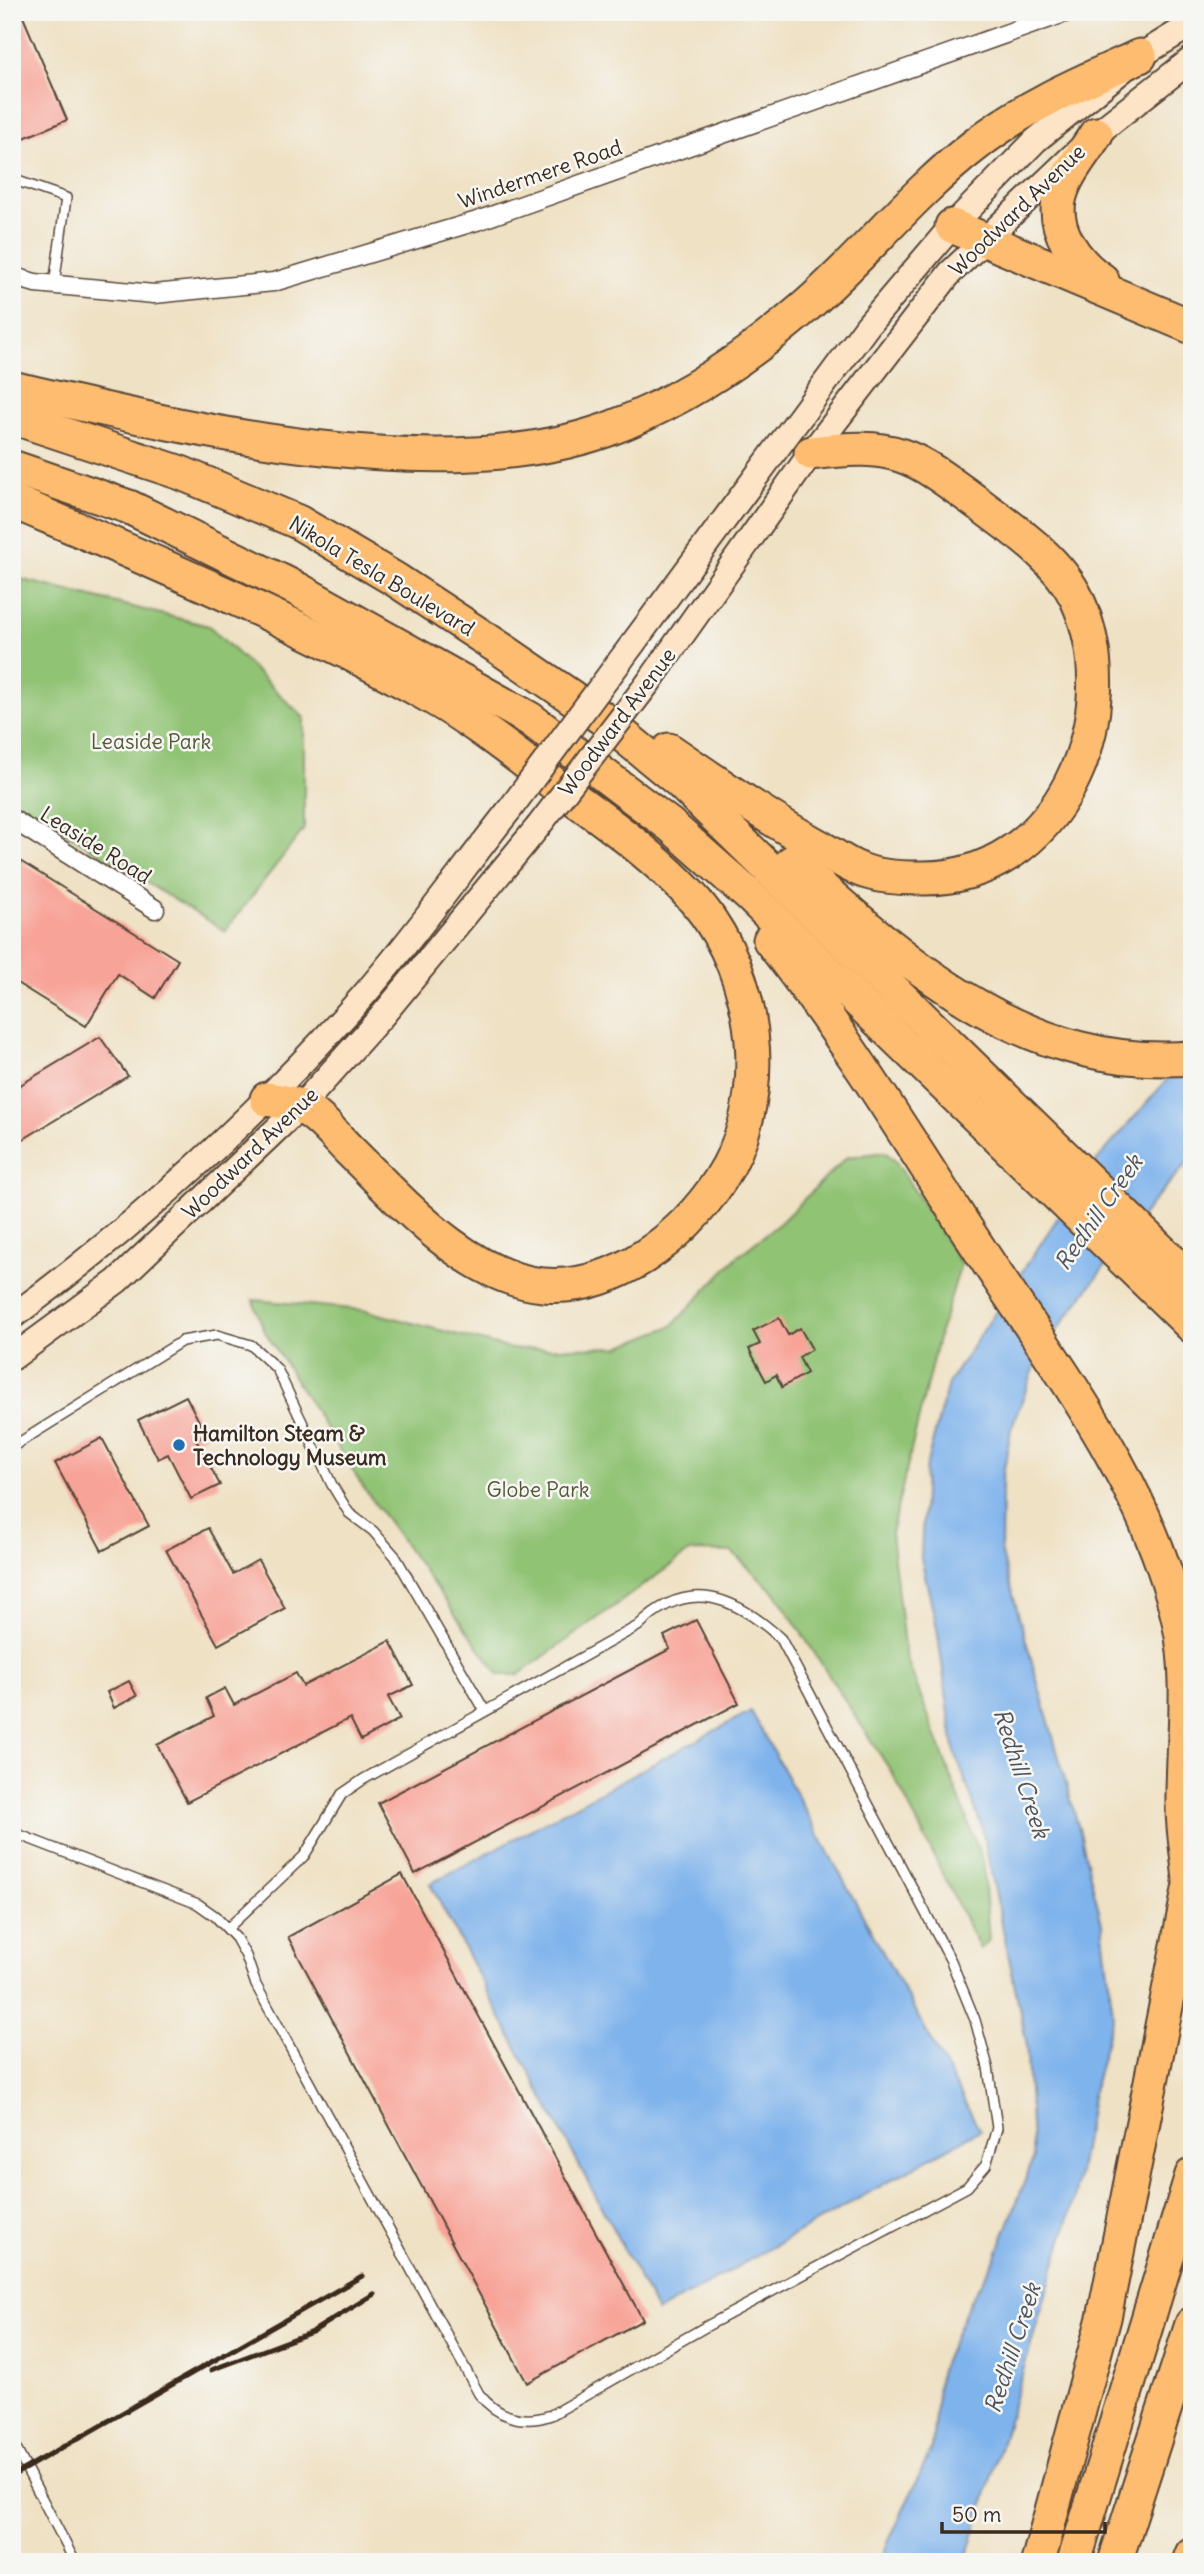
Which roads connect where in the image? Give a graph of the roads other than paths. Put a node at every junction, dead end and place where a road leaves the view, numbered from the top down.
1 (1067, 12) edge
2 (1192, 24) edge
3 (1140, 56) junction
4 (1192, 60) edge
5 (1096, 134) junction
6 (12, 178) edge
7 (952, 226) junction
8 (982, 239) junction
9 (12, 276) edge
10 (54, 285) junction
11 (1130, 299) junction
12 (1192, 327) edge
13 (12, 388) edge
14 (12, 418) edge
15 (811, 453) junction
16 (12, 467) edge
17 (12, 501) edge
18 (396, 580) junction
19 (679, 781) junction
20 (12, 819) edge
21 (670, 825) junction
22 (155, 909) dead end
23 (1192, 1058) edge
24 (267, 1099) junction
25 (301, 1106) junction
26 (1136, 1274) junction
27 (1192, 1281) edge
28 (12, 1318) edge
29 (1192, 1326) edge
30 (1192, 1354) edge
31 (12, 1358) edge
32 (12, 1447) edge
33 (485, 1711) junction
34 (12, 1832) edge
35 (1191, 1878) edge
36 (228, 1928) junction
37 (1192, 2175) edge
38 (1192, 2324) edge
39 (12, 2441) edge
40 (1192, 2554) edge
41 (75, 2562) edge
42 (1038, 2562) edge
43 (1074, 2562) edge
44 (1115, 2562) edge
45 (1189, 2562) edge

1 - 10 street, Windermere Road
2 - 3 main road, Woodward Avenue
3 - 7 main road, Woodward Avenue
3 - 13 highway
4 - 5 main road, Woodward Avenue
5 - 8 main road, Woodward Avenue
5 - 11 highway
6 - 10 lane
7 - 8 highway
7 - 24 main road, Woodward Avenue, bridge
8 - 11 highway
8 - 15 main road, Woodward Avenue
9 - 10 street, Windermere Road
11 - 12 highway
14 - 18 highway, Nikola Tesla Boulevard
15 - 18 highway
15 - 25 main road, Woodward Avenue, bridge
16 - 21 highway
17 - 25 highway
18 - 19 highway, Nikola Tesla Boulevard
19 - 23 highway
19 - 27 highway
20 - 22 street, Leaside Road
21 - 26 highway
21 - 35 highway
24 - 25 highway
24 - 28 main road, Woodward Avenue
25 - 31 main road, Woodward Avenue
26 - 29 highway
26 - 30 highway
32 - 33 lane
33 - 36 lane
33 - 36 lane
34 - 36 lane
35 - 42 highway
37 - 43 highway
38 - 44 highway
39 - 41 lane
40 - 45 highway

